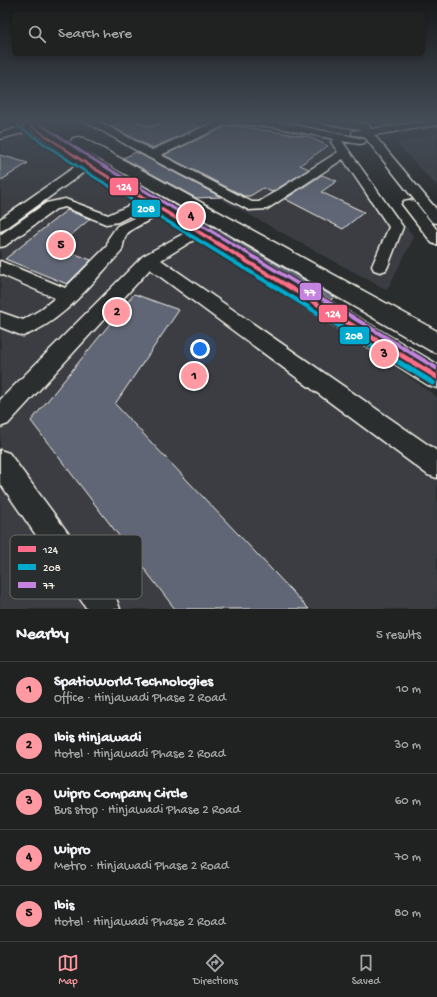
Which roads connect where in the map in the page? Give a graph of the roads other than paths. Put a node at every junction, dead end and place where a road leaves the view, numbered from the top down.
1 (67, 148) edge
2 (87, 148) edge
3 (140, 148) edge
4 (166, 148) edge
5 (341, 148) edge
6 (371, 148) edge
7 (374, 148) edge
8 (344, 152) junction
9 (152, 155) junction
10 (87, 164) junction
11 (155, 205) junction
12 (437, 219) edge
13 (0, 226) edge
14 (197, 232) junction
15 (437, 240) edge
16 (0, 242) edge
17 (149, 260) junction
18 (380, 266) dead end
19 (0, 267) edge
20 (68, 296) junction
21 (0, 319) edge
22 (437, 343) edge
23 (437, 377) edge
24 (0, 416) edge
25 (0, 462) edge
26 (437, 466) edge
27 (52, 535) edge
28 (98, 599) edge
29 (105, 609) edge

1 - 10 main road
2 - 22 main road
3 - 9 street
4 - 9 street
5 - 8 street
6 - 15 street
7 - 12 street
8 - 9 street
8 - 18 street
10 - 11 main road
10 - 13 street
11 - 14 main road
11 - 16 street
11 - 20 street
14 - 17 street
14 - 23 main road
17 - 24 street
17 - 26 street
19 - 20 street
20 - 21 street
25 - 27 street
28 - 29 street

